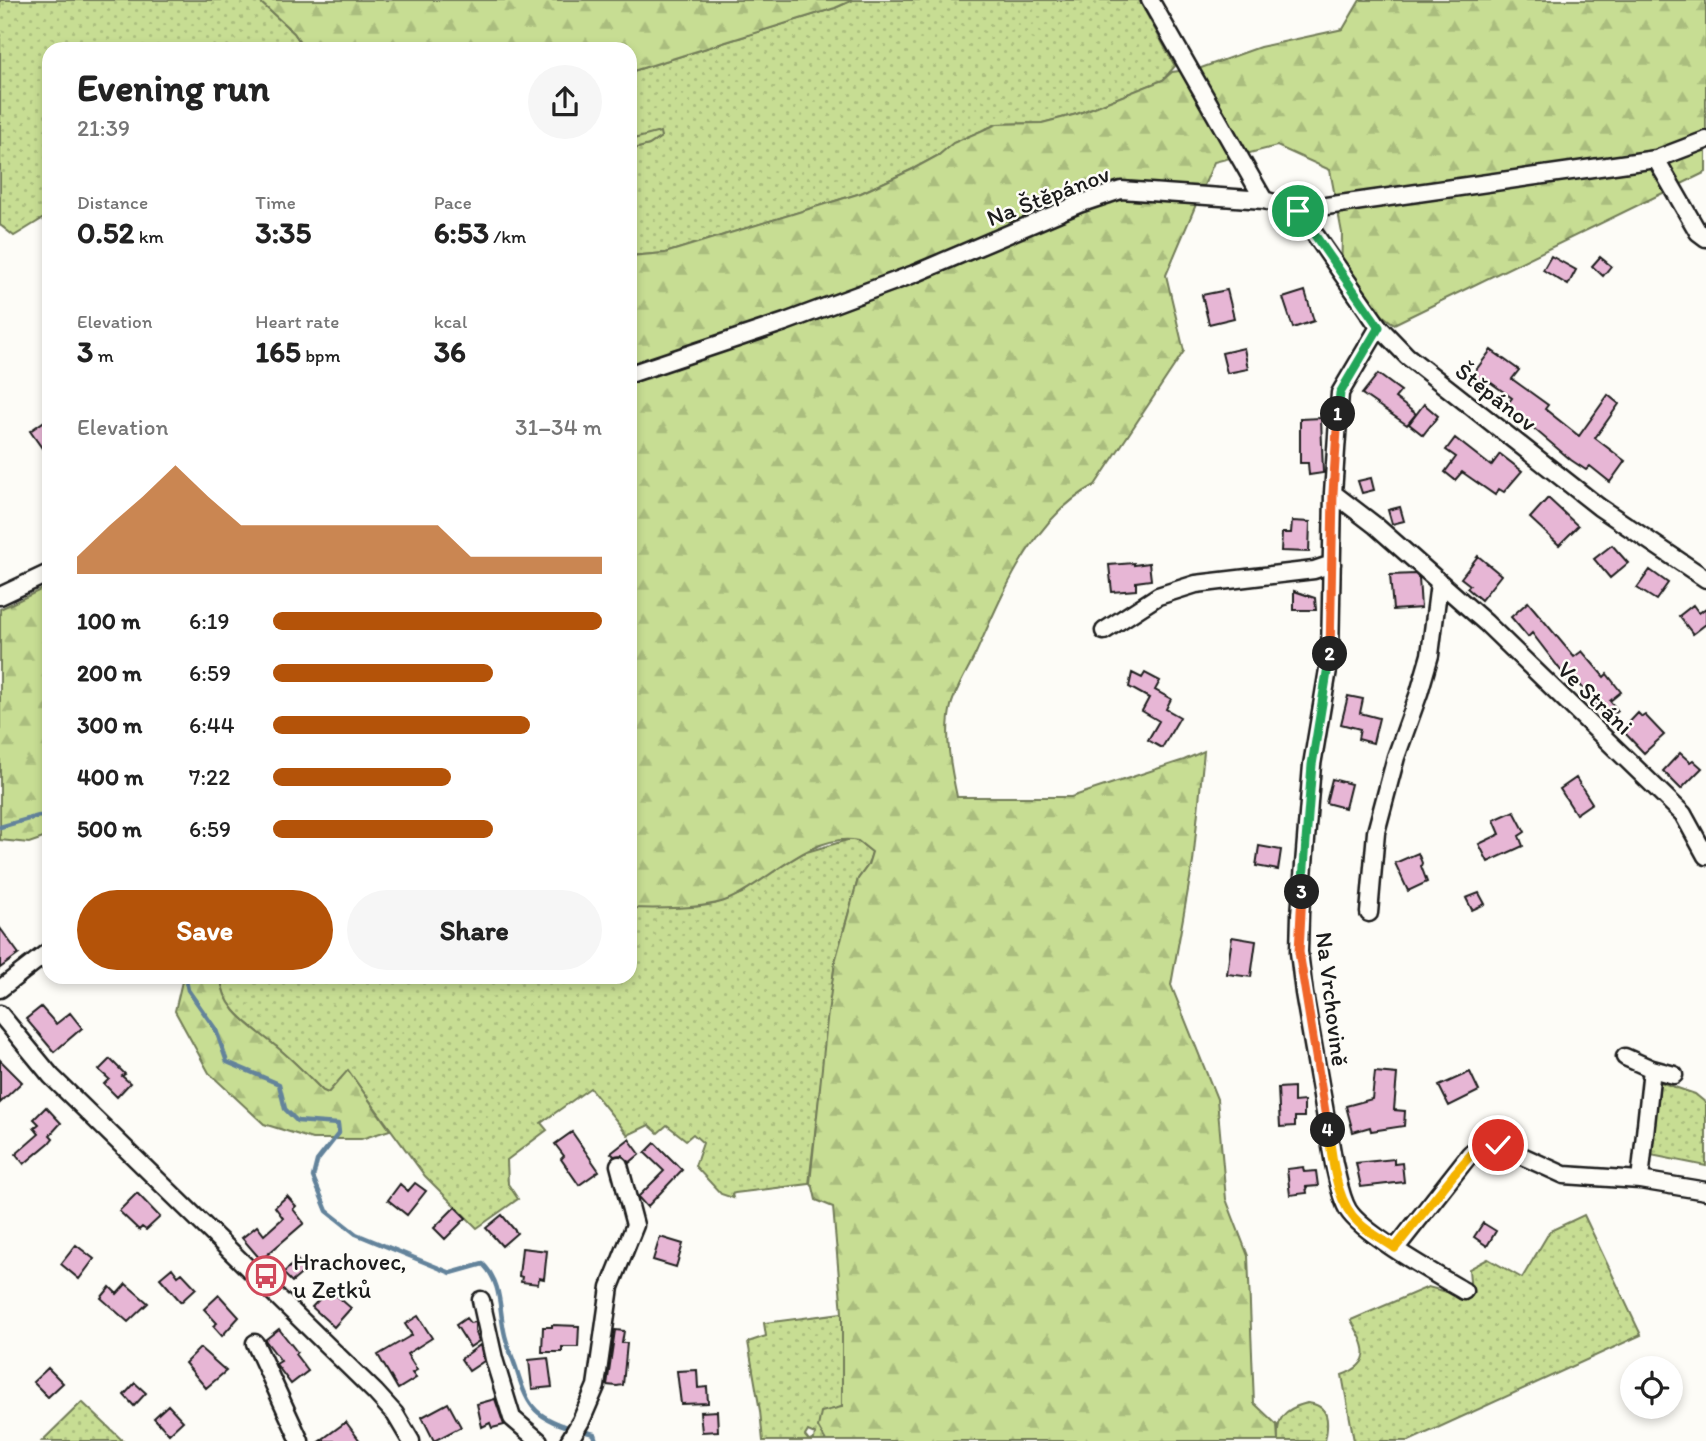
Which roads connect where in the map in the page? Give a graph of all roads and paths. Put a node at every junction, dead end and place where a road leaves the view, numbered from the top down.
1 (1150, 0) edge
2 (1706, 140) edge
3 (1656, 159) junction
4 (1264, 200) junction
5 (1298, 211) junction
6 (1706, 238) edge
7 (1379, 327) junction
8 (637, 372) edge
9 (1333, 493) junction
10 (1332, 564) junction
11 (42, 576) edge
12 (1706, 579) edge
13 (1439, 583) junction
14 (0, 596) edge
15 (1104, 631) dead end
16 (1706, 856) edge
17 (1369, 913) dead end
18 (42, 956) edge
19 (0, 989) edge
20 (0, 1014) edge
21 (1625, 1057) dead end
22 (1652, 1069) junction
23 (1674, 1074) dead end
24 (620, 1165) dead end
25 (1640, 1180) junction
26 (1706, 1191) edge
27 (1395, 1248) junction
28 (1464, 1291) dead end
29 (481, 1300) dead end
30 (255, 1343) dead end
31 (570, 1440) edge
32 (300, 1441) edge
33 (411, 1441) edge
34 (539, 1441) edge

1 - 4 street
2 - 3 street, Na Štěpánov
3 - 5 street, Na Štěpánov
3 - 6 street
4 - 5 street, Na Štěpánov
4 - 8 street, Na Štěpánov
5 - 7 street, Štěpánov
7 - 9 street, Na Vrchovině
7 - 12 street, Štěpánov
9 - 10 street, Na Vrchovině
9 - 13 street, Ve Stráni
10 - 15 street
10 - 27 street, Na Vrchovině
11 - 14 street
13 - 16 street, Ve Stráni
13 - 17 street
18 - 19 street
20 - 33 street
21 - 22 street
22 - 23 street
22 - 25 street
24 - 31 street
25 - 26 street
25 - 27 street
27 - 28 street, Na Vrchovině
29 - 34 street
30 - 32 street

